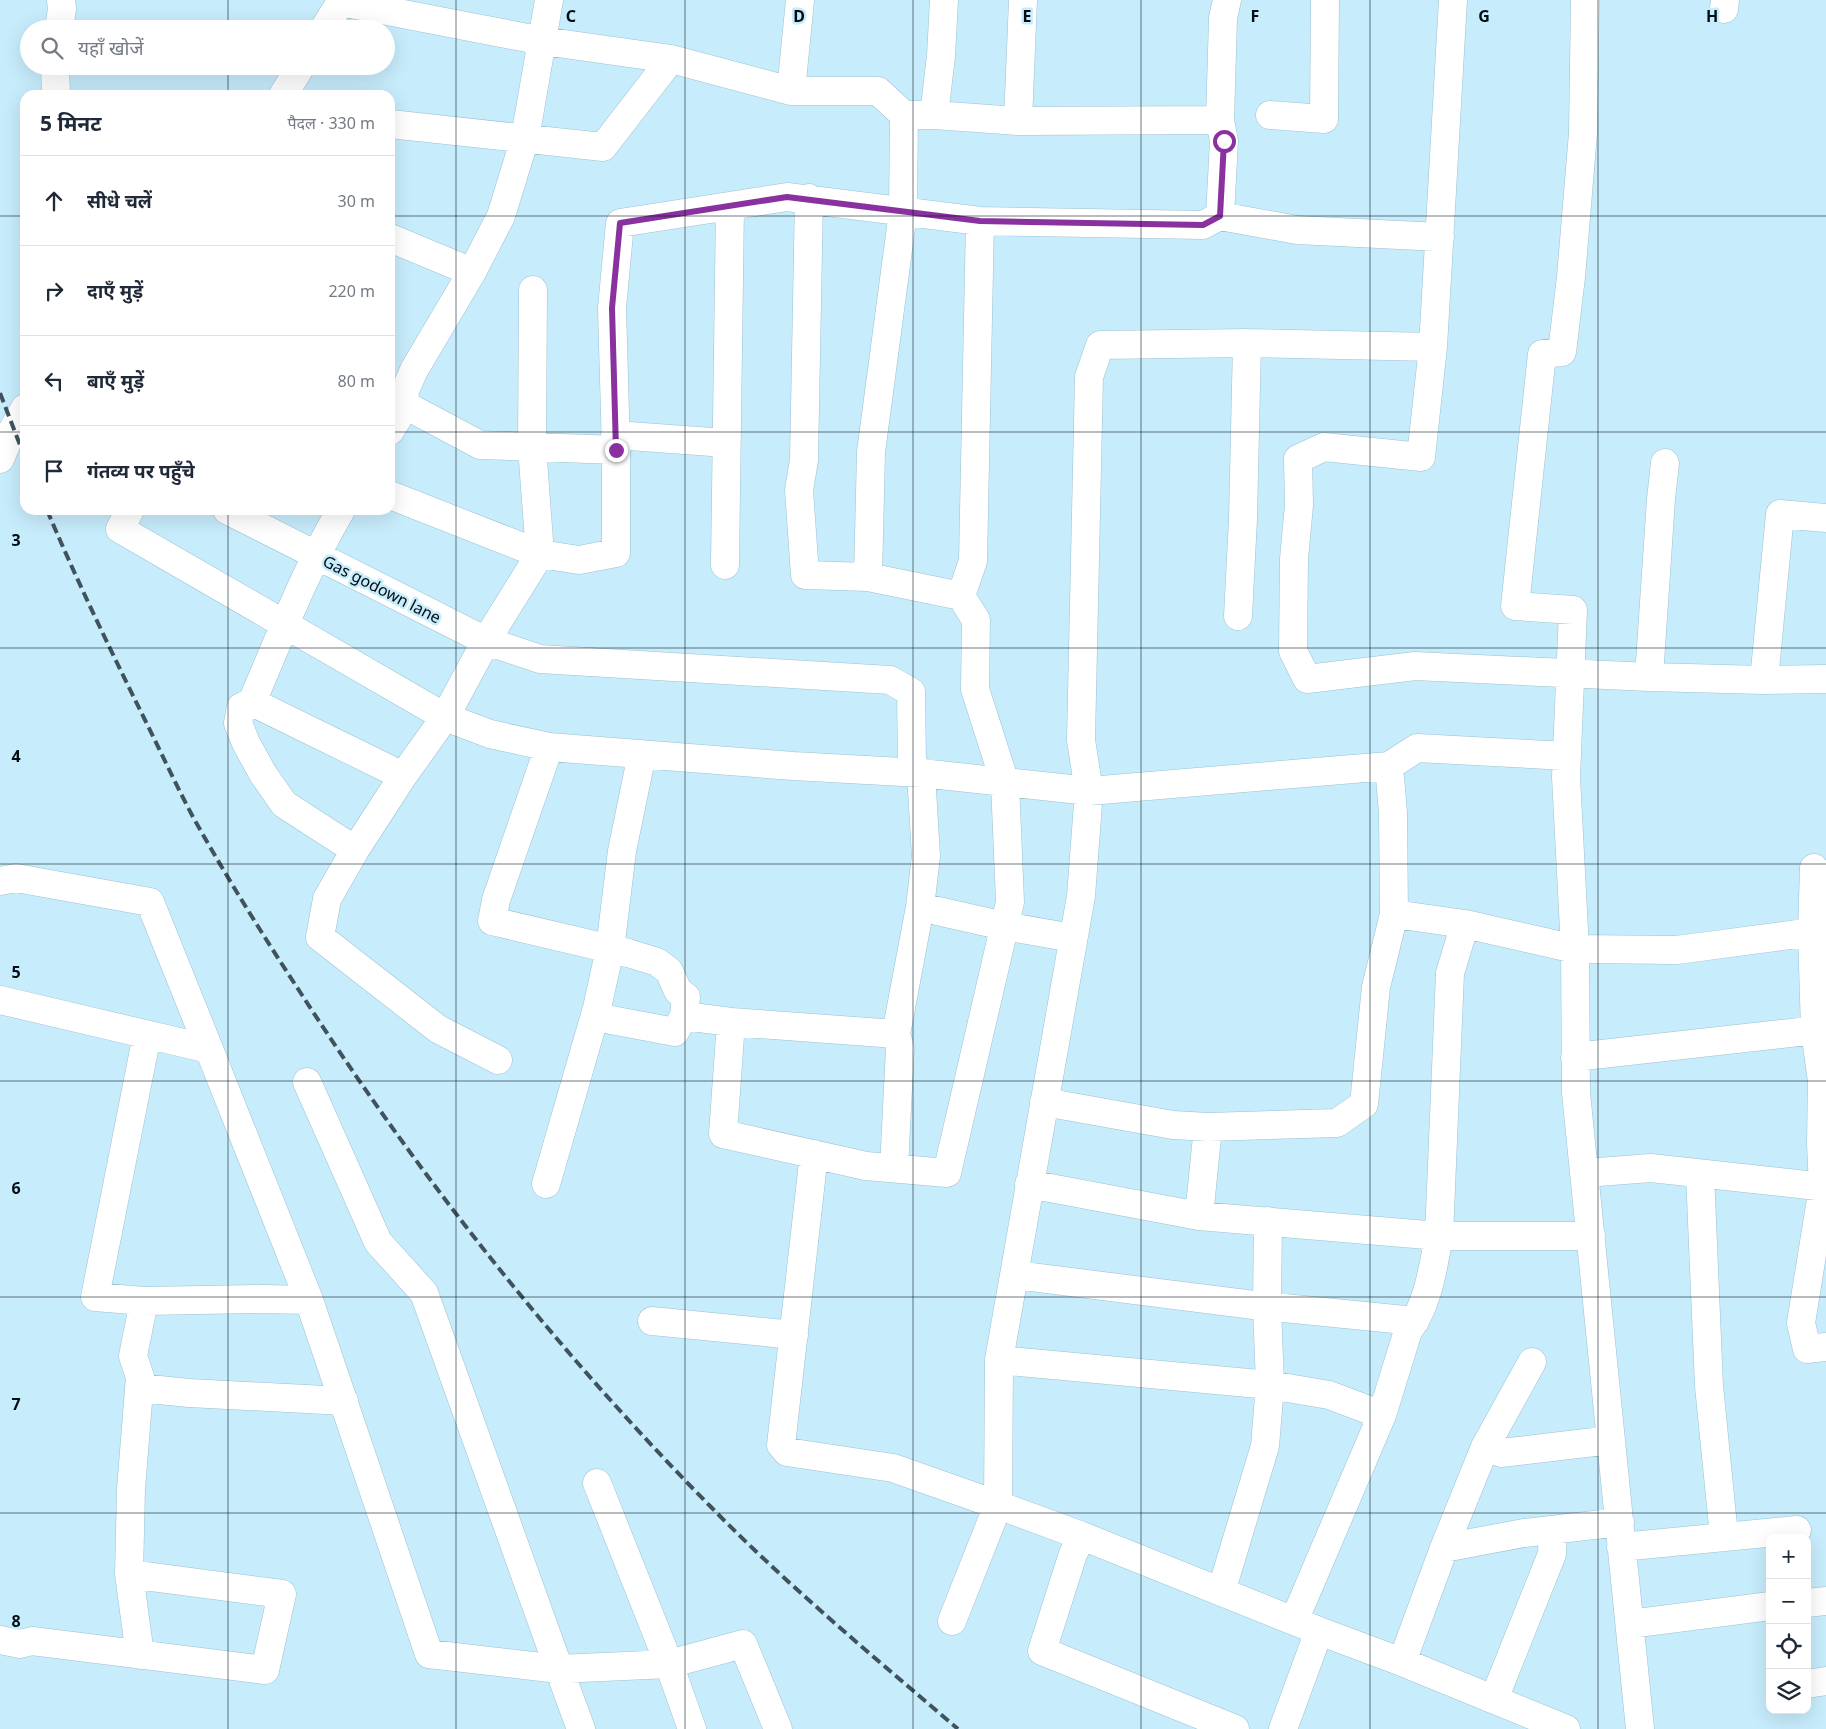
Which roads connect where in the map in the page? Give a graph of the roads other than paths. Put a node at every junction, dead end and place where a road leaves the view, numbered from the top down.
1 (61, 0) edge
2 (549, 0) edge
3 (800, 0) edge
4 (944, 0) edge
5 (1023, 0) edge
6 (1228, 0) edge
7 (1325, 0) edge
8 (1453, 0) edge
9 (1585, 0) edge
10 (341, 1) edge
11 (60, 20) edge
12 (329, 20) edge
13 (543, 41) junction
14 (671, 58) junction
15 (56, 75) edge
16 (295, 75) edge
17 (56, 90) edge
18 (286, 90) edge
19 (791, 91) junction
20 (904, 115) junction
21 (934, 115) junction
22 (1270, 115) dead end
23 (1220, 120) junction
24 (1018, 121) junction
25 (395, 125) edge
26 (525, 138) junction
27 (809, 198) junction
28 (730, 206) junction
29 (903, 212) junction
30 (1220, 216) junction
31 (980, 221) junction
32 (1440, 238) junction
33 (395, 240) edge
34 (472, 272) junction
35 (533, 290) dead end
36 (1247, 343) junction
37 (1432, 347) junction
38 (398, 401) edge
39 (20, 417) edge
40 (616, 443) junction
41 (726, 443) junction
42 (532, 447) junction
43 (0, 458) edge
44 (1665, 463) dead end
45 (395, 498) edge
46 (127, 515) edge
47 (237, 515) edge
48 (338, 515) edge
49 (1826, 518) edge
50 (540, 554) junction
51 (318, 556) junction
52 (725, 565) dead end
53 (868, 577) junction
54 (961, 596) junction
55 (1238, 616) dead end
56 (285, 625) junction
57 (486, 641) junction
58 (1570, 673) junction
59 (1649, 677) junction
60 (1826, 679) edge
61 (1764, 680) junction
62 (252, 702) junction
63 (445, 717) junction
64 (549, 747) junction
65 (642, 754) junction
66 (1567, 756) junction
67 (1389, 766) junction
68 (922, 774) junction
69 (403, 776) junction
70 (1005, 783) junction
71 (1089, 792) junction
72 (355, 850) junction
73 (1814, 868) dead end
74 (0, 881) edge
75 (920, 907) junction
76 (1394, 914) junction
77 (1465, 924) junction
78 (1004, 926) junction
79 (1812, 932) junction
80 (1073, 938) junction
81 (610, 949) junction
82 (1575, 949) junction
83 (0, 1000) edge
84 (684, 1016) junction
85 (595, 1018) junction
86 (731, 1022) junction
87 (1820, 1030) edge
88 (896, 1034) junction
89 (147, 1035) junction
90 (209, 1049) junction
91 (1576, 1057) junction
92 (498, 1060) dead end
93 (307, 1082) dead end
94 (1044, 1102) junction
95 (1208, 1127) junction
96 (814, 1154) junction
97 (894, 1168) junction
98 (1584, 1173) junction
99 (1700, 1174) junction
100 (546, 1184) dead end
101 (1029, 1184) junction
102 (1824, 1187) edge
103 (1199, 1216) junction
104 (1268, 1221) junction
105 (1439, 1236) junction
106 (1591, 1236) junction
107 (1015, 1275) junction
108 (309, 1300) junction
109 (144, 1301) junction
110 (1267, 1307) junction
111 (652, 1321) dead end
112 (1415, 1321) junction
113 (794, 1335) junction
114 (1826, 1347) edge
115 (999, 1360) junction
116 (1532, 1362) dead end
117 (1270, 1385) junction
118 (139, 1388) junction
119 (344, 1402) junction
120 (1382, 1415) junction
121 (1611, 1440) junction
122 (1486, 1447) junction
123 (597, 1483) dead end
124 (998, 1505) junction
125 (1553, 1530) junction
126 (1797, 1530) dead end
127 (1621, 1535) junction
128 (1082, 1536) junction
129 (1724, 1536) junction
130 (1444, 1548) junction
131 (129, 1574) junction
132 (1220, 1592) junction
133 (1826, 1601) edge
134 (1811, 1603) edge
135 (1766, 1607) edge
136 (952, 1621) dead end
137 (1294, 1621) junction
138 (1630, 1624) junction
139 (1319, 1631) junction
140 (0, 1640) edge
141 (140, 1655) junction
142 (1402, 1662) junction
143 (669, 1664) junction
144 (559, 1669) junction
145 (1826, 1682) edge
146 (1811, 1684) edge
147 (1494, 1699) junction
148 (581, 1729) edge
149 (692, 1729) edge
150 (778, 1729) edge
151 (1235, 1729) edge
152 (1283, 1729) edge
153 (1566, 1729) edge
154 (1640, 1729) edge

1 - 11 street
2 - 13 street
3 - 19 street
4 - 21 street
5 - 24 street
6 - 23 street
7 - 22 street
8 - 32 street
9 - 58 street
10 - 12 street
10 - 13 street
13 - 14 street
13 - 26 street
14 - 19 street
14 - 26 street
15 - 17 street
16 - 18 street
19 - 20 street
20 - 21 street
20 - 29 street
21 - 24 street
23 - 24 street
23 - 30 street
25 - 26 street
26 - 34 street
27 - 28 street
27 - 29 street
27 - 53 street
28 - 40 street
28 - 41 street
29 - 31 street
29 - 53 street
30 - 31 street
30 - 32 street
31 - 54 street
32 - 37 street
33 - 34 street
34 - 38 street
35 - 42 street
36 - 37 street
36 - 55 street
36 - 71 street
37 - 58 street
38 - 42 street
39 - 43 street
40 - 41 street
40 - 42 street
40 - 50 street
41 - 52 street
42 - 50 street
44 - 59 street
45 - 50 street
46 - 56 street
47 - 51 street, Gas godown lane
48 - 51 street
49 - 61 street
50 - 57 street
51 - 56 street
51 - 57 street, Gas godown lane
53 - 54 street
54 - 70 street
56 - 62 street
56 - 63 street
57 - 63 street
57 - 68 street, Gas godown lane
58 - 59 street
58 - 66 street
59 - 61 street
60 - 61 street
62 - 69 street
62 - 72 street
63 - 64 street
63 - 69 street
64 - 65 street
64 - 81 street
65 - 68 street
65 - 81 street
66 - 67 street
66 - 82 street
67 - 71 street
67 - 76 street
68 - 70 street
68 - 75 street
69 - 72 street
70 - 71 street
70 - 78 street
71 - 80 street
72 - 92 street
73 - 79 street
74 - 90 street
75 - 78 street
75 - 88 street
76 - 77 street
76 - 95 street
77 - 82 street
77 - 105 street
78 - 80 street
78 - 97 street
79 - 82 street
79 - 87 street
80 - 94 street
81 - 84 street
81 - 85 street
82 - 91 street
83 - 89 street
84 - 85 street
84 - 86 street
85 - 100 street
86 - 88 street
86 - 96 street
87 - 91 street
87 - 102 street
88 - 97 street
89 - 90 street
89 - 109 street
90 - 108 street
91 - 98 street
93 - 144 street
94 - 95 street
94 - 101 street
95 - 103 street
96 - 97 street
96 - 113 street
98 - 99 street
98 - 106 street
99 - 102 street
99 - 129 street
101 - 103 street
101 - 107 street
102 - 114 street
103 - 104 street
104 - 105 street
104 - 110 street
105 - 106 street
105 - 112 street
106 - 121 street
107 - 110 street
107 - 115 street
108 - 109 street
108 - 119 street
109 - 118 street
110 - 112 street
110 - 117 street
111 - 113 street
112 - 120 street
113 - 124 street
115 - 117 street
115 - 124 street
116 - 122 street
117 - 120 street
117 - 132 street
118 - 119 street
118 - 131 street
119 - 144 street
120 - 137 street
121 - 122 street
121 - 127 street
122 - 130 street
123 - 143 street
124 - 128 street
124 - 136 street
125 - 127 street
125 - 130 street
125 - 147 street
126 - 129 street
127 - 129 street
127 - 138 street
128 - 132 street
128 - 151 street
130 - 142 street
131 - 141 street
131 - 141 street
132 - 137 street
133 - 134 street
135 - 138 street
137 - 139 street
138 - 154 street
139 - 142 street
139 - 152 street
140 - 141 street
142 - 147 street
143 - 144 street
143 - 149 street
143 - 150 street
144 - 148 street
145 - 146 street
147 - 153 street

